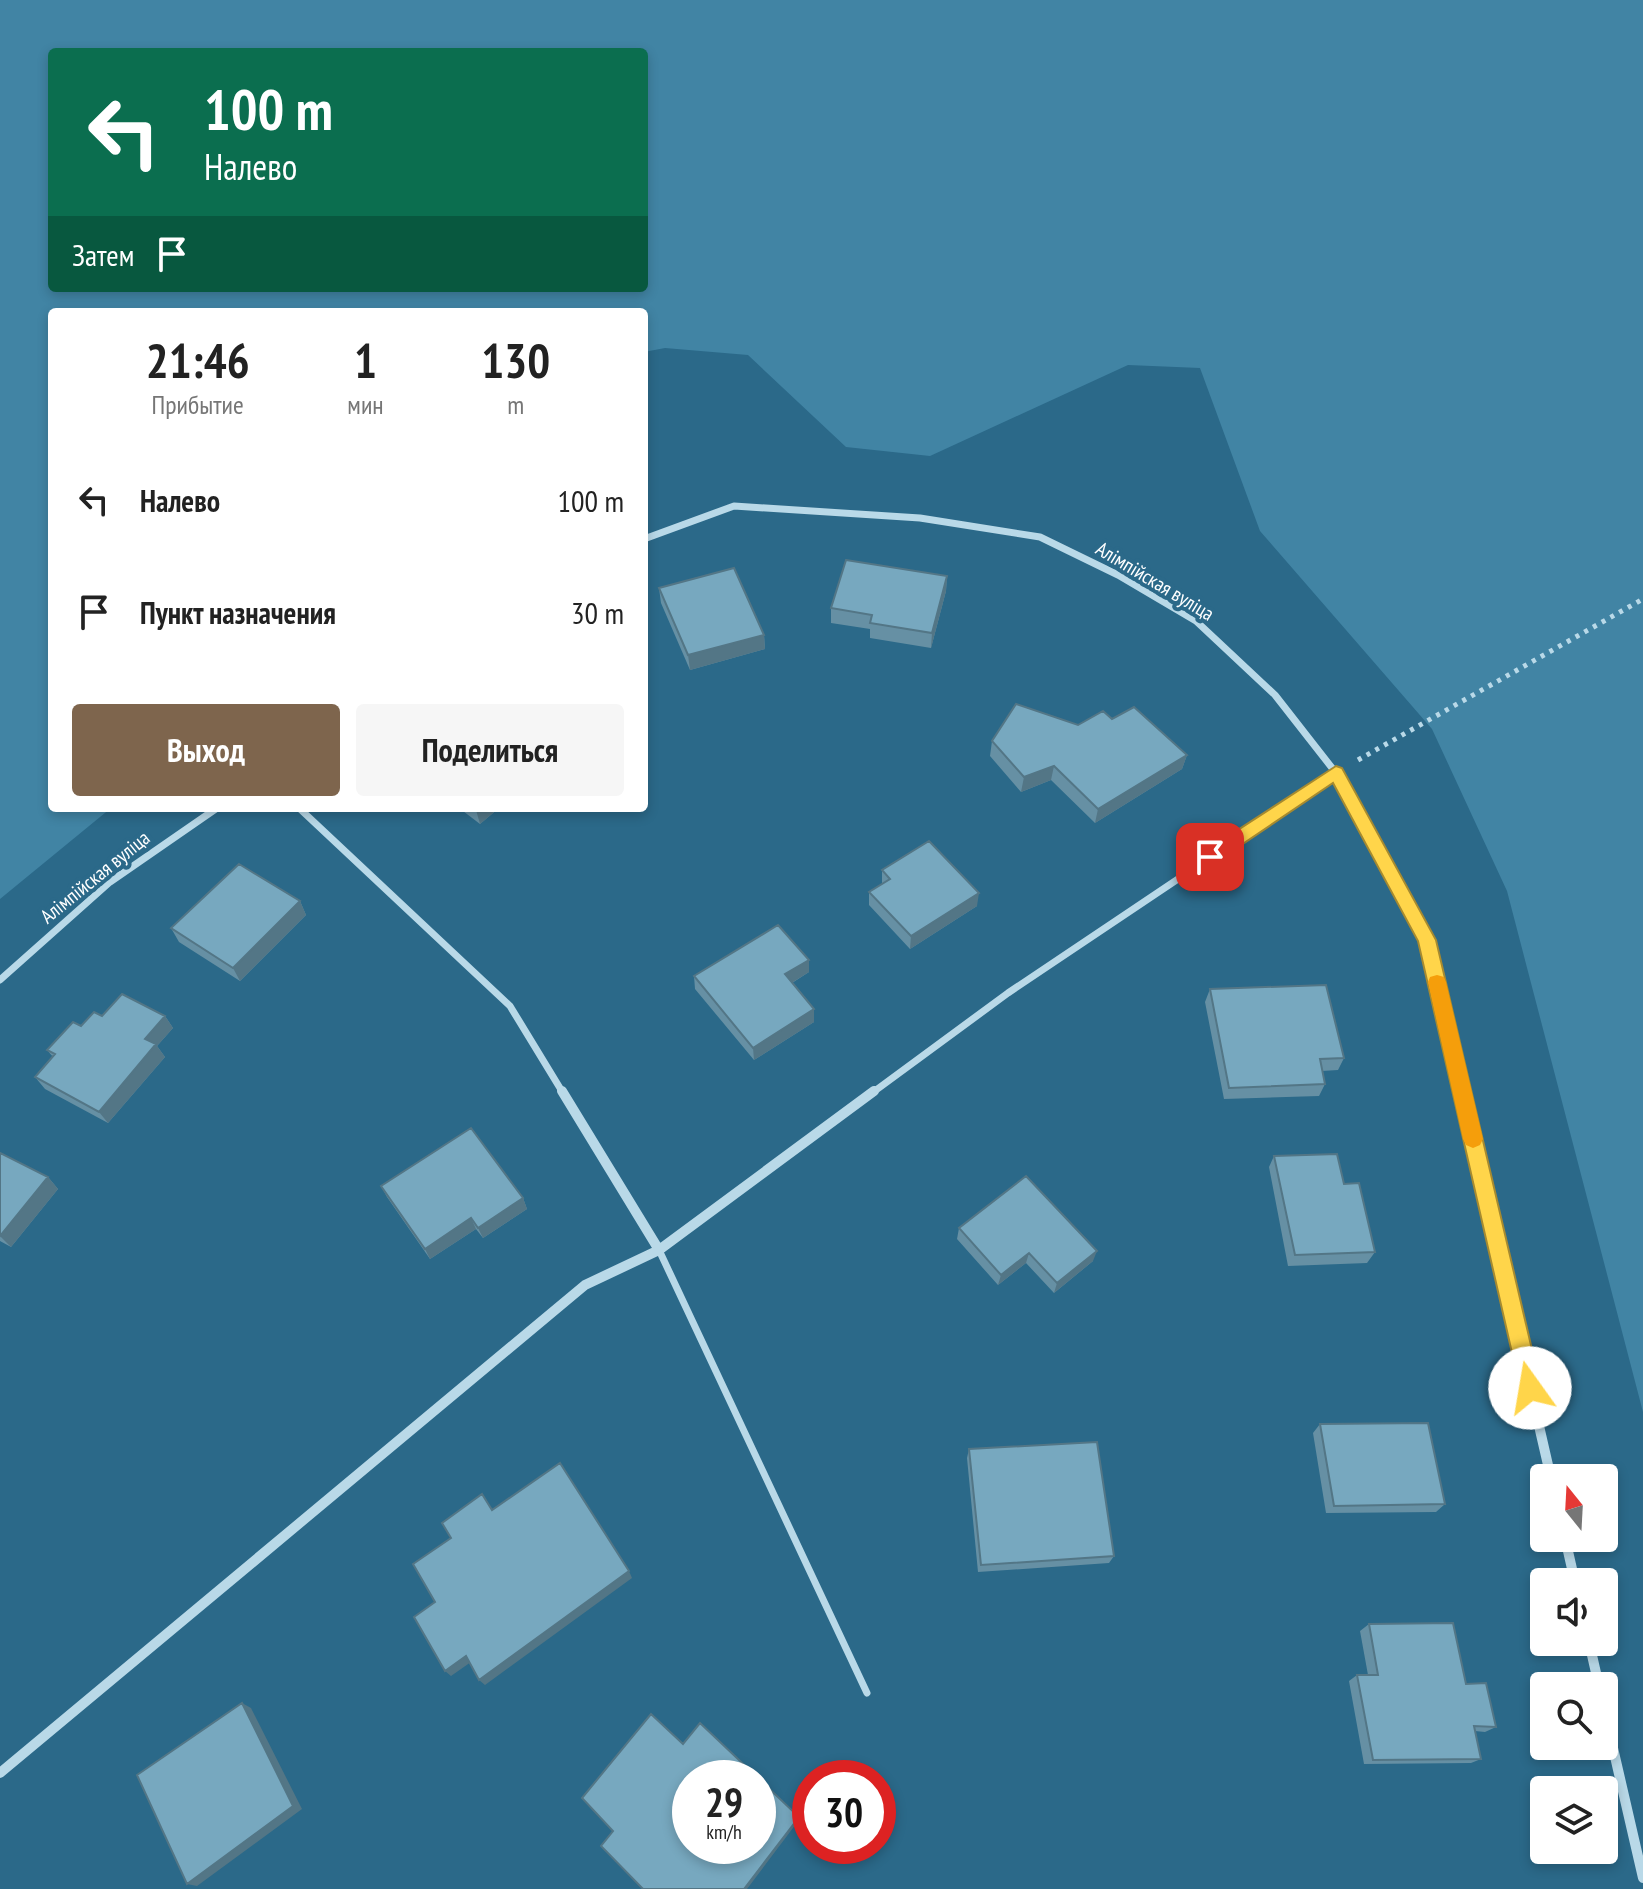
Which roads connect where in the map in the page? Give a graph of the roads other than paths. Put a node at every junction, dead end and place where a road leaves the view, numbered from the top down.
1 (648, 538) edge
2 (1336, 773) junction
3 (211, 812) edge
4 (303, 812) edge
5 (0, 980) edge
6 (659, 1250) junction
7 (1548, 1464) edge
8 (867, 1693) dead end
9 (1616, 1760) edge
10 (0, 1773) edge
11 (1643, 1878) edge

1 - 2 street, Алімпійская вуліца
2 - 6 street
2 - 7 street, Алімпійская вуліца
3 - 5 street, Алімпійская вуліца
4 - 6 street
6 - 8 lane
6 - 10 street
9 - 11 street

